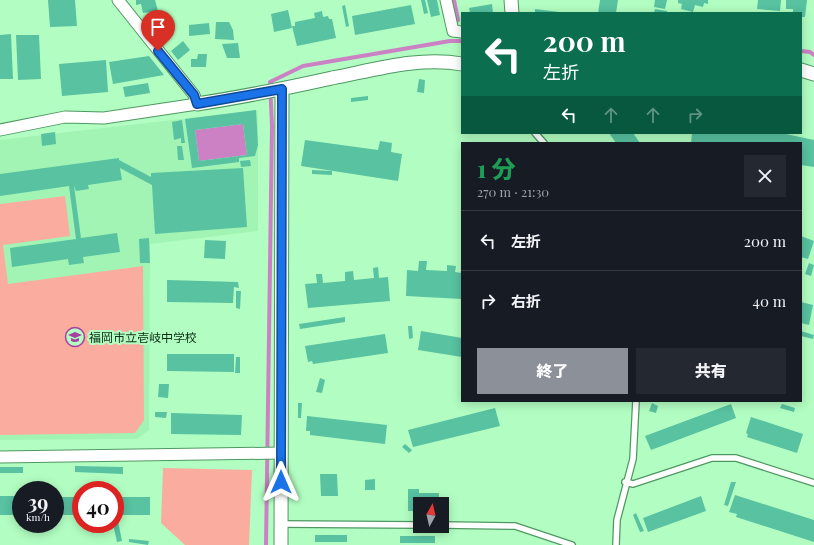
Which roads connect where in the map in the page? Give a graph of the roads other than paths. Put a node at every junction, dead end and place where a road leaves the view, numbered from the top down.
1 (118, 0) edge
2 (446, 0) edge
3 (511, 0) edge
4 (512, 12) edge
5 (461, 32) edge
6 (461, 64) edge
7 (802, 70) edge
8 (814, 74) edge
9 (282, 89) junction
10 (197, 104) junction
11 (0, 130) edge
12 (536, 134) edge
13 (543, 142) edge
14 (636, 402) edge
15 (277, 454) junction
16 (0, 457) edge
17 (625, 482) junction
18 (814, 483) edge
19 (281, 524) junction
20 (413, 525) edge
21 (449, 526) edge
22 (281, 545) edge
23 (572, 545) edge
24 (616, 545) edge

1 - 10 street
2 - 5 street
3 - 4 street
6 - 9 street
7 - 8 street
9 - 10 street
9 - 15 street
10 - 11 street
12 - 13 lane
14 - 17 lane
15 - 16 street
15 - 19 street
17 - 18 lane
17 - 24 lane
19 - 20 lane
19 - 22 street
21 - 23 lane

